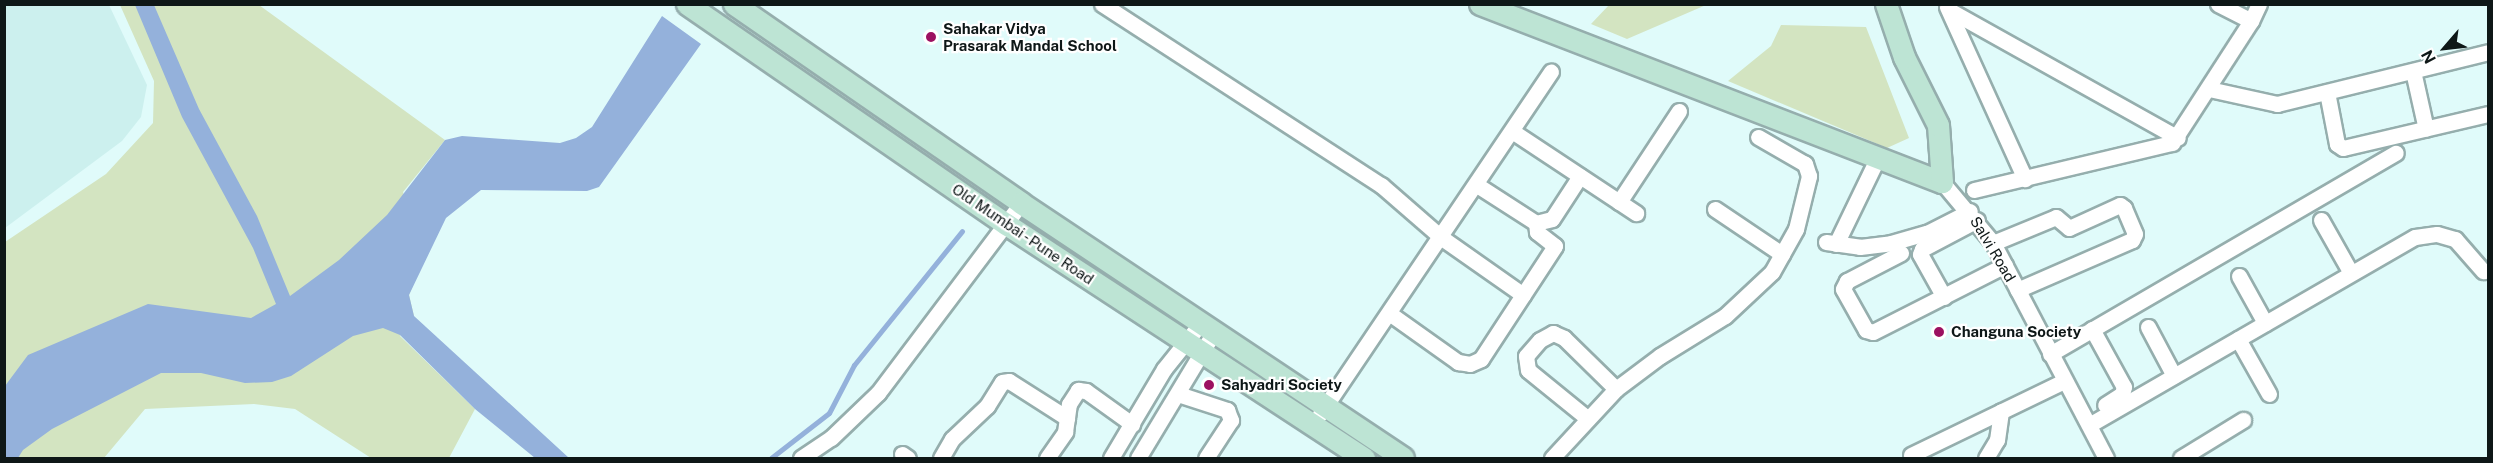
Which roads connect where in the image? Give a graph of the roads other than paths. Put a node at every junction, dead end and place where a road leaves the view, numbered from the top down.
1 (687, 4) edge
2 (734, 4) edge
3 (757, 4) edge
4 (1102, 4) edge
5 (1480, 4) edge
6 (1886, 4) edge
7 (2218, 4) edge
8 (2259, 4) edge
9 (1947, 7) edge
10 (2251, 21) junction
11 (765, 25) junction
12 (2488, 52) edge
13 (2413, 71) junction
14 (1551, 72) dead end
15 (2209, 89) junction
16 (2327, 92) junction
17 (1679, 111) dead end
18 (2488, 114) edge
19 (2426, 129) junction
20 (1512, 131) junction
21 (1758, 137) dead end
22 (2178, 138) junction
23 (2396, 153) dead end
24 (1877, 159) junction
25 (1580, 176) junction
26 (2025, 179) junction
27 (1942, 182) junction
28 (1477, 184) junction
29 (1974, 190) dead end
30 (1619, 202) junction
31 (1020, 203) junction
32 (1715, 209) dead end
33 (1636, 213) dead end
34 (1973, 216) junction
35 (2321, 220) dead end
36 (1536, 223) junction
37 (1006, 224) junction
38 (1442, 238) junction
39 (1993, 243) junction
40 (1901, 253) dead end
41 (1782, 254) junction
42 (2005, 265) junction
43 (2483, 271) dead end
44 (2351, 273) junction
45 (2239, 276) dead end
46 (2017, 290) junction
47 (1523, 296) junction
48 (1944, 297) junction
49 (1389, 313) junction
50 (2265, 323) junction
51 (2148, 327) dead end
52 (1207, 328) junction
53 (2092, 329) junction
54 (2238, 339) junction
55 (1194, 347) junction
56 (2050, 354) junction
57 (2174, 376) junction
58 (2064, 381) junction
59 (1616, 389) junction
60 (1178, 394) junction
61 (2269, 394) dead end
62 (1326, 405) junction
63 (2001, 411) junction
64 (1067, 418) junction
65 (1587, 418) junction
66 (2243, 420) dead end
67 (2086, 421) junction
68 (1132, 423) junction
69 (1314, 424) junction
70 (1356, 450) edge
71 (1911, 455) dead end
72 (801, 459) edge
73 (941, 459) edge
74 (1047, 459) edge
75 (1111, 459) edge
76 (1138, 459) edge
77 (1206, 459) edge
78 (1403, 459) edge
79 (1552, 459) edge
80 (1986, 459) edge
81 (2106, 459) edge
82 (2181, 459) edge

1 - 37 main road, Old Mumbai - Pune Road
2 - 11 main road, Old Mumbai - Pune Road
3 - 11 main road
4 - 38 street
5 - 24 main road
6 - 27 main road
7 - 10 street
8 - 10 street
9 - 22 street
9 - 26 street
10 - 15 street
11 - 31 main road, Old Mumbai - Pune Road
12 - 13 street
13 - 16 street
13 - 19 street
14 - 20 street
15 - 16 street
15 - 22 street
16 - 19 street
17 - 30 street
18 - 19 street
20 - 25 street
20 - 28 street
21 - 41 street
22 - 26 street
23 - 53 street
24 - 27 main road
24 - 34 street
25 - 30 street
25 - 36 street
26 - 29 street
27 - 34 street, Salvi Road
28 - 36 street
28 - 38 street
30 - 33 street
31 - 37 street
31 - 52 main road, Old Mumbai - Pune Road
32 - 41 street
34 - 39 street, Salvi Road
34 - 48 street
35 - 44 street
36 - 47 street
37 - 55 main road, Old Mumbai - Pune Road
37 - 72 street
38 - 47 street
38 - 49 street
39 - 42 street, Salvi Road
39 - 46 street
40 - 48 street
41 - 59 street
42 - 46 street, Salvi Road
42 - 48 street
43 - 44 street
44 - 50 street
45 - 50 street
46 - 56 street, Salvi Road
47 - 49 street
49 - 62 street
50 - 54 street
51 - 57 street
52 - 55 street
52 - 62 main road, Old Mumbai - Pune Road
53 - 56 street
53 - 67 street
54 - 57 street
54 - 61 street
55 - 60 street
55 - 68 street
55 - 69 main road, Old Mumbai - Pune Road
56 - 58 street, Salvi Road
57 - 67 street
58 - 63 street
58 - 67 street, Salvi Road
59 - 65 street
59 - 65 street
60 - 76 street
60 - 77 street
62 - 69 street
62 - 70 main road, Old Mumbai - Pune Road
63 - 71 street
63 - 80 street
64 - 68 street
64 - 73 street
64 - 74 street
65 - 79 street
66 - 82 street
67 - 81 street, Salvi Road
68 - 75 street
69 - 70 main road, Old Mumbai - Pune Road
70 - 78 main road, Old Mumbai - Pune Road

